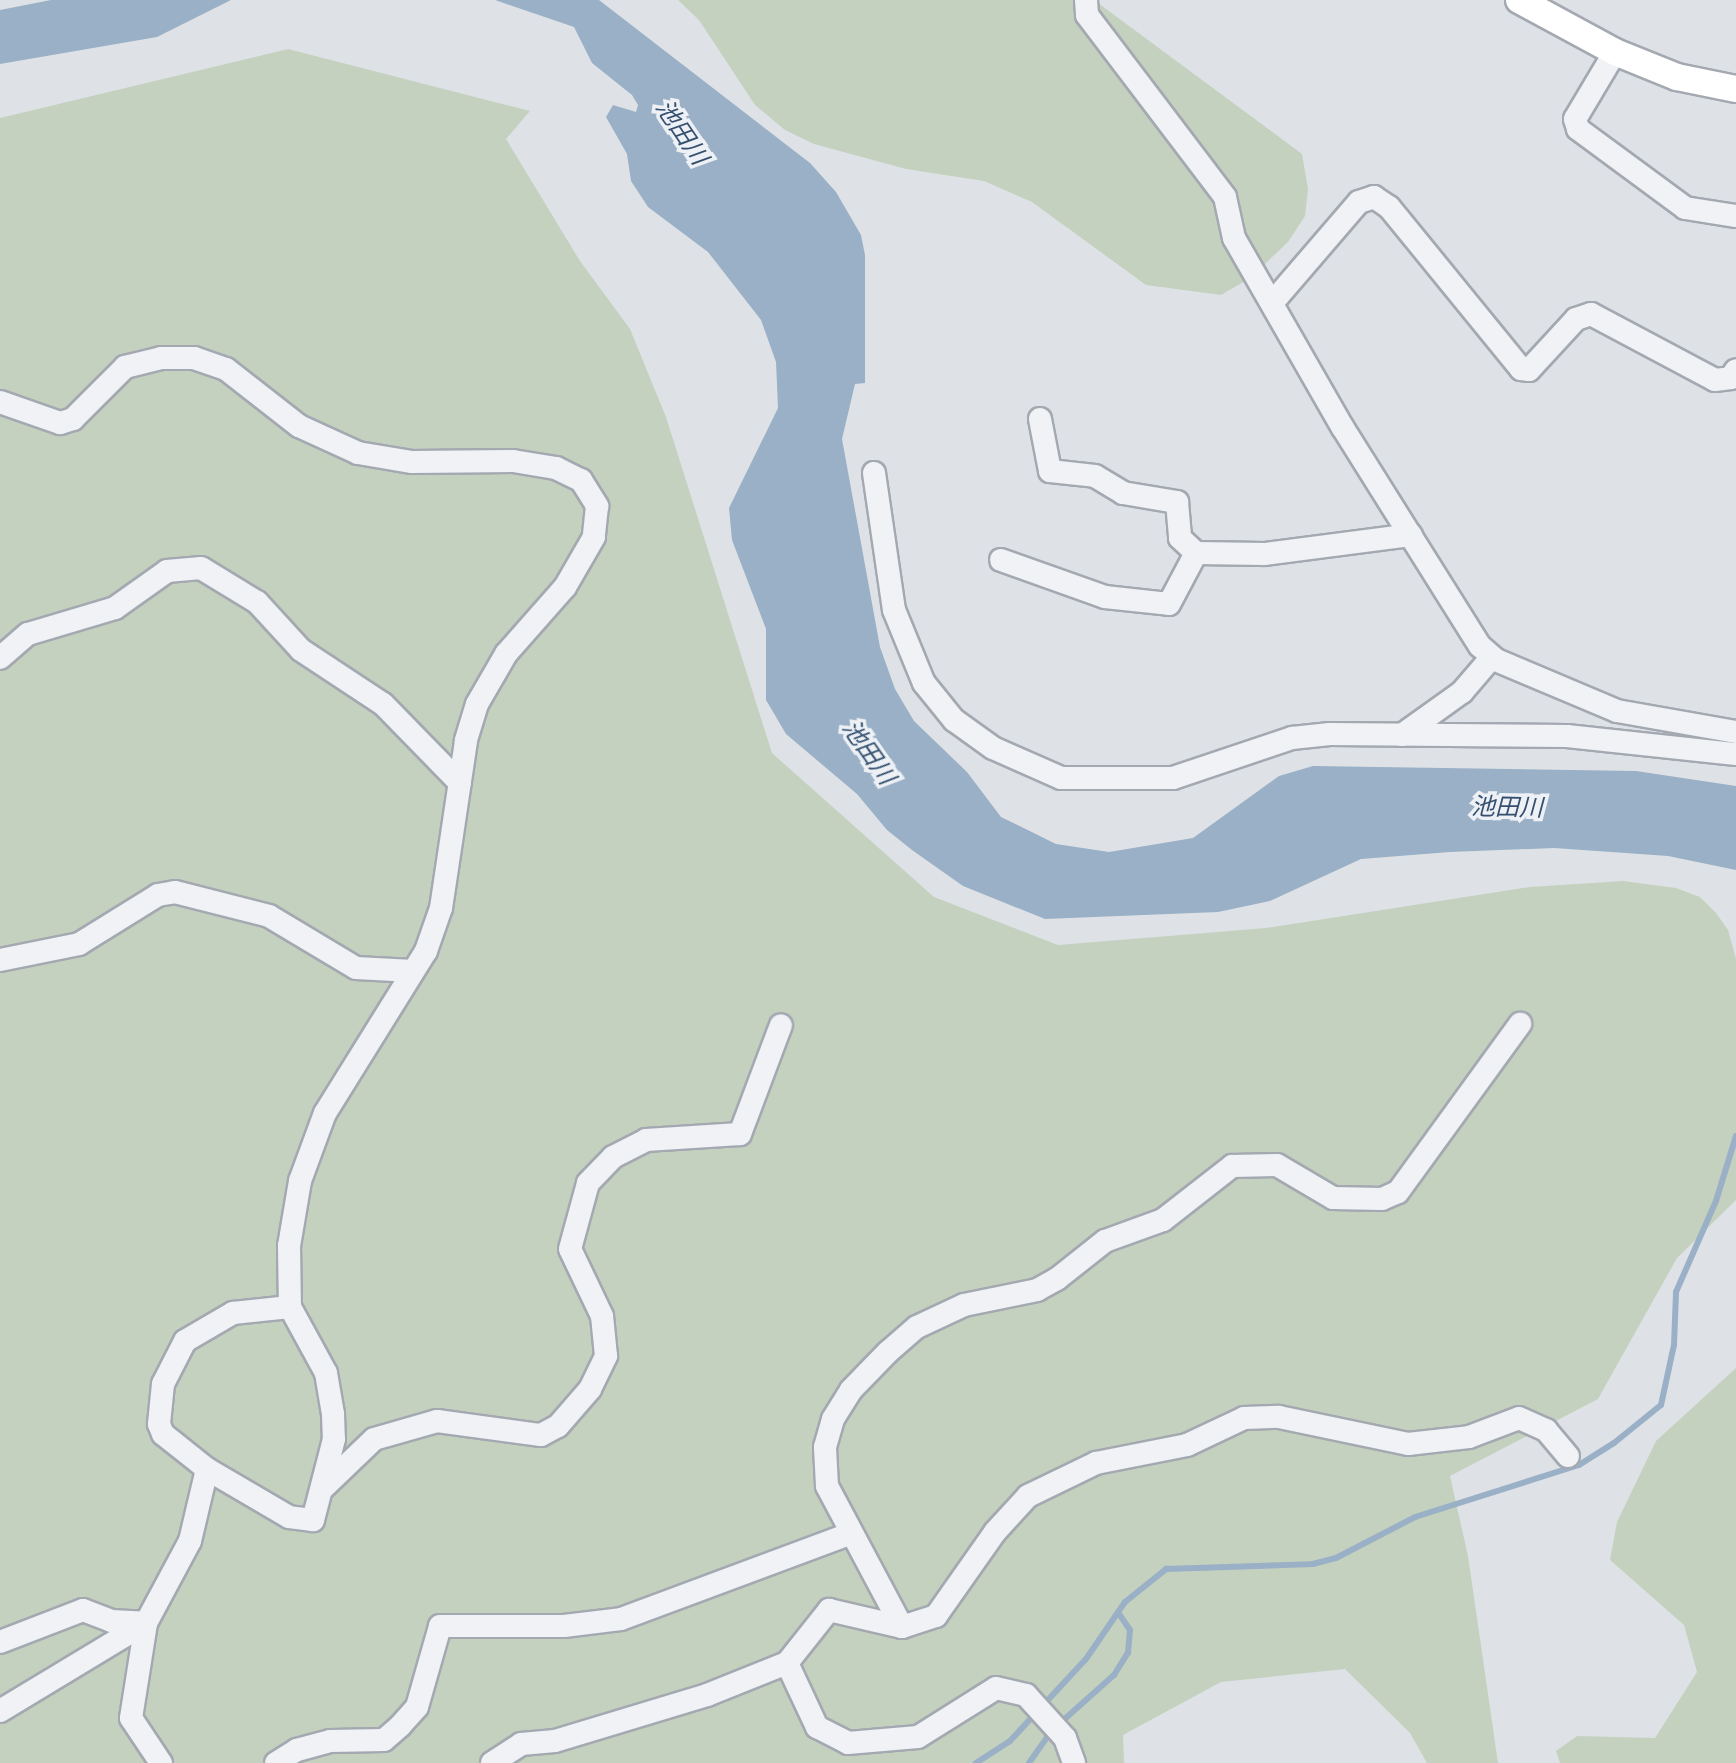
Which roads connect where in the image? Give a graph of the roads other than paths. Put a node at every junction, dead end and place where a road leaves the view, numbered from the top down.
1 (1086, 0) edge
2 (1519, 0) edge
3 (1615, 52) junction
4 (1736, 89) edge
5 (1736, 216) edge
6 (1272, 303) junction
7 (1736, 370) edge
8 (0, 402) edge
9 (1040, 419) dead end
10 (874, 473) dead end
11 (1411, 535) junction
12 (1196, 553) junction
13 (1001, 560) dead end
14 (1492, 657) junction
15 (0, 658) edge
16 (1736, 732) edge
17 (1402, 735) junction
18 (1736, 754) edge
19 (460, 783) junction
20 (0, 960) edge
21 (413, 971) junction
22 (1520, 1024) dead end
23 (781, 1025) dead end
24 (290, 1307) junction
25 (1568, 1456) dead end
26 (207, 1469) junction
27 (324, 1487) junction
28 (849, 1534) junction
29 (146, 1623) junction
30 (902, 1627) junction
31 (0, 1642) edge
32 (787, 1663) junction
33 (0, 1711) edge
34 (161, 1763) edge
35 (276, 1763) edge
36 (492, 1763) edge
37 (1074, 1763) edge

1 - 6 street
2 - 3 main road
3 - 4 main road
3 - 5 street
6 - 7 street
6 - 11 street
8 - 19 street
9 - 12 street
10 - 17 street
11 - 12 street
11 - 14 street
12 - 13 street
14 - 16 street
14 - 17 street
15 - 19 street
17 - 18 street
19 - 21 street
20 - 21 street
21 - 24 street
22 - 28 street
23 - 27 street
24 - 26 street
24 - 27 street
25 - 30 street
26 - 27 street
26 - 29 street
28 - 30 street
28 - 35 street
29 - 31 street
29 - 33 street
29 - 34 street
30 - 32 street
32 - 36 street
32 - 37 street

